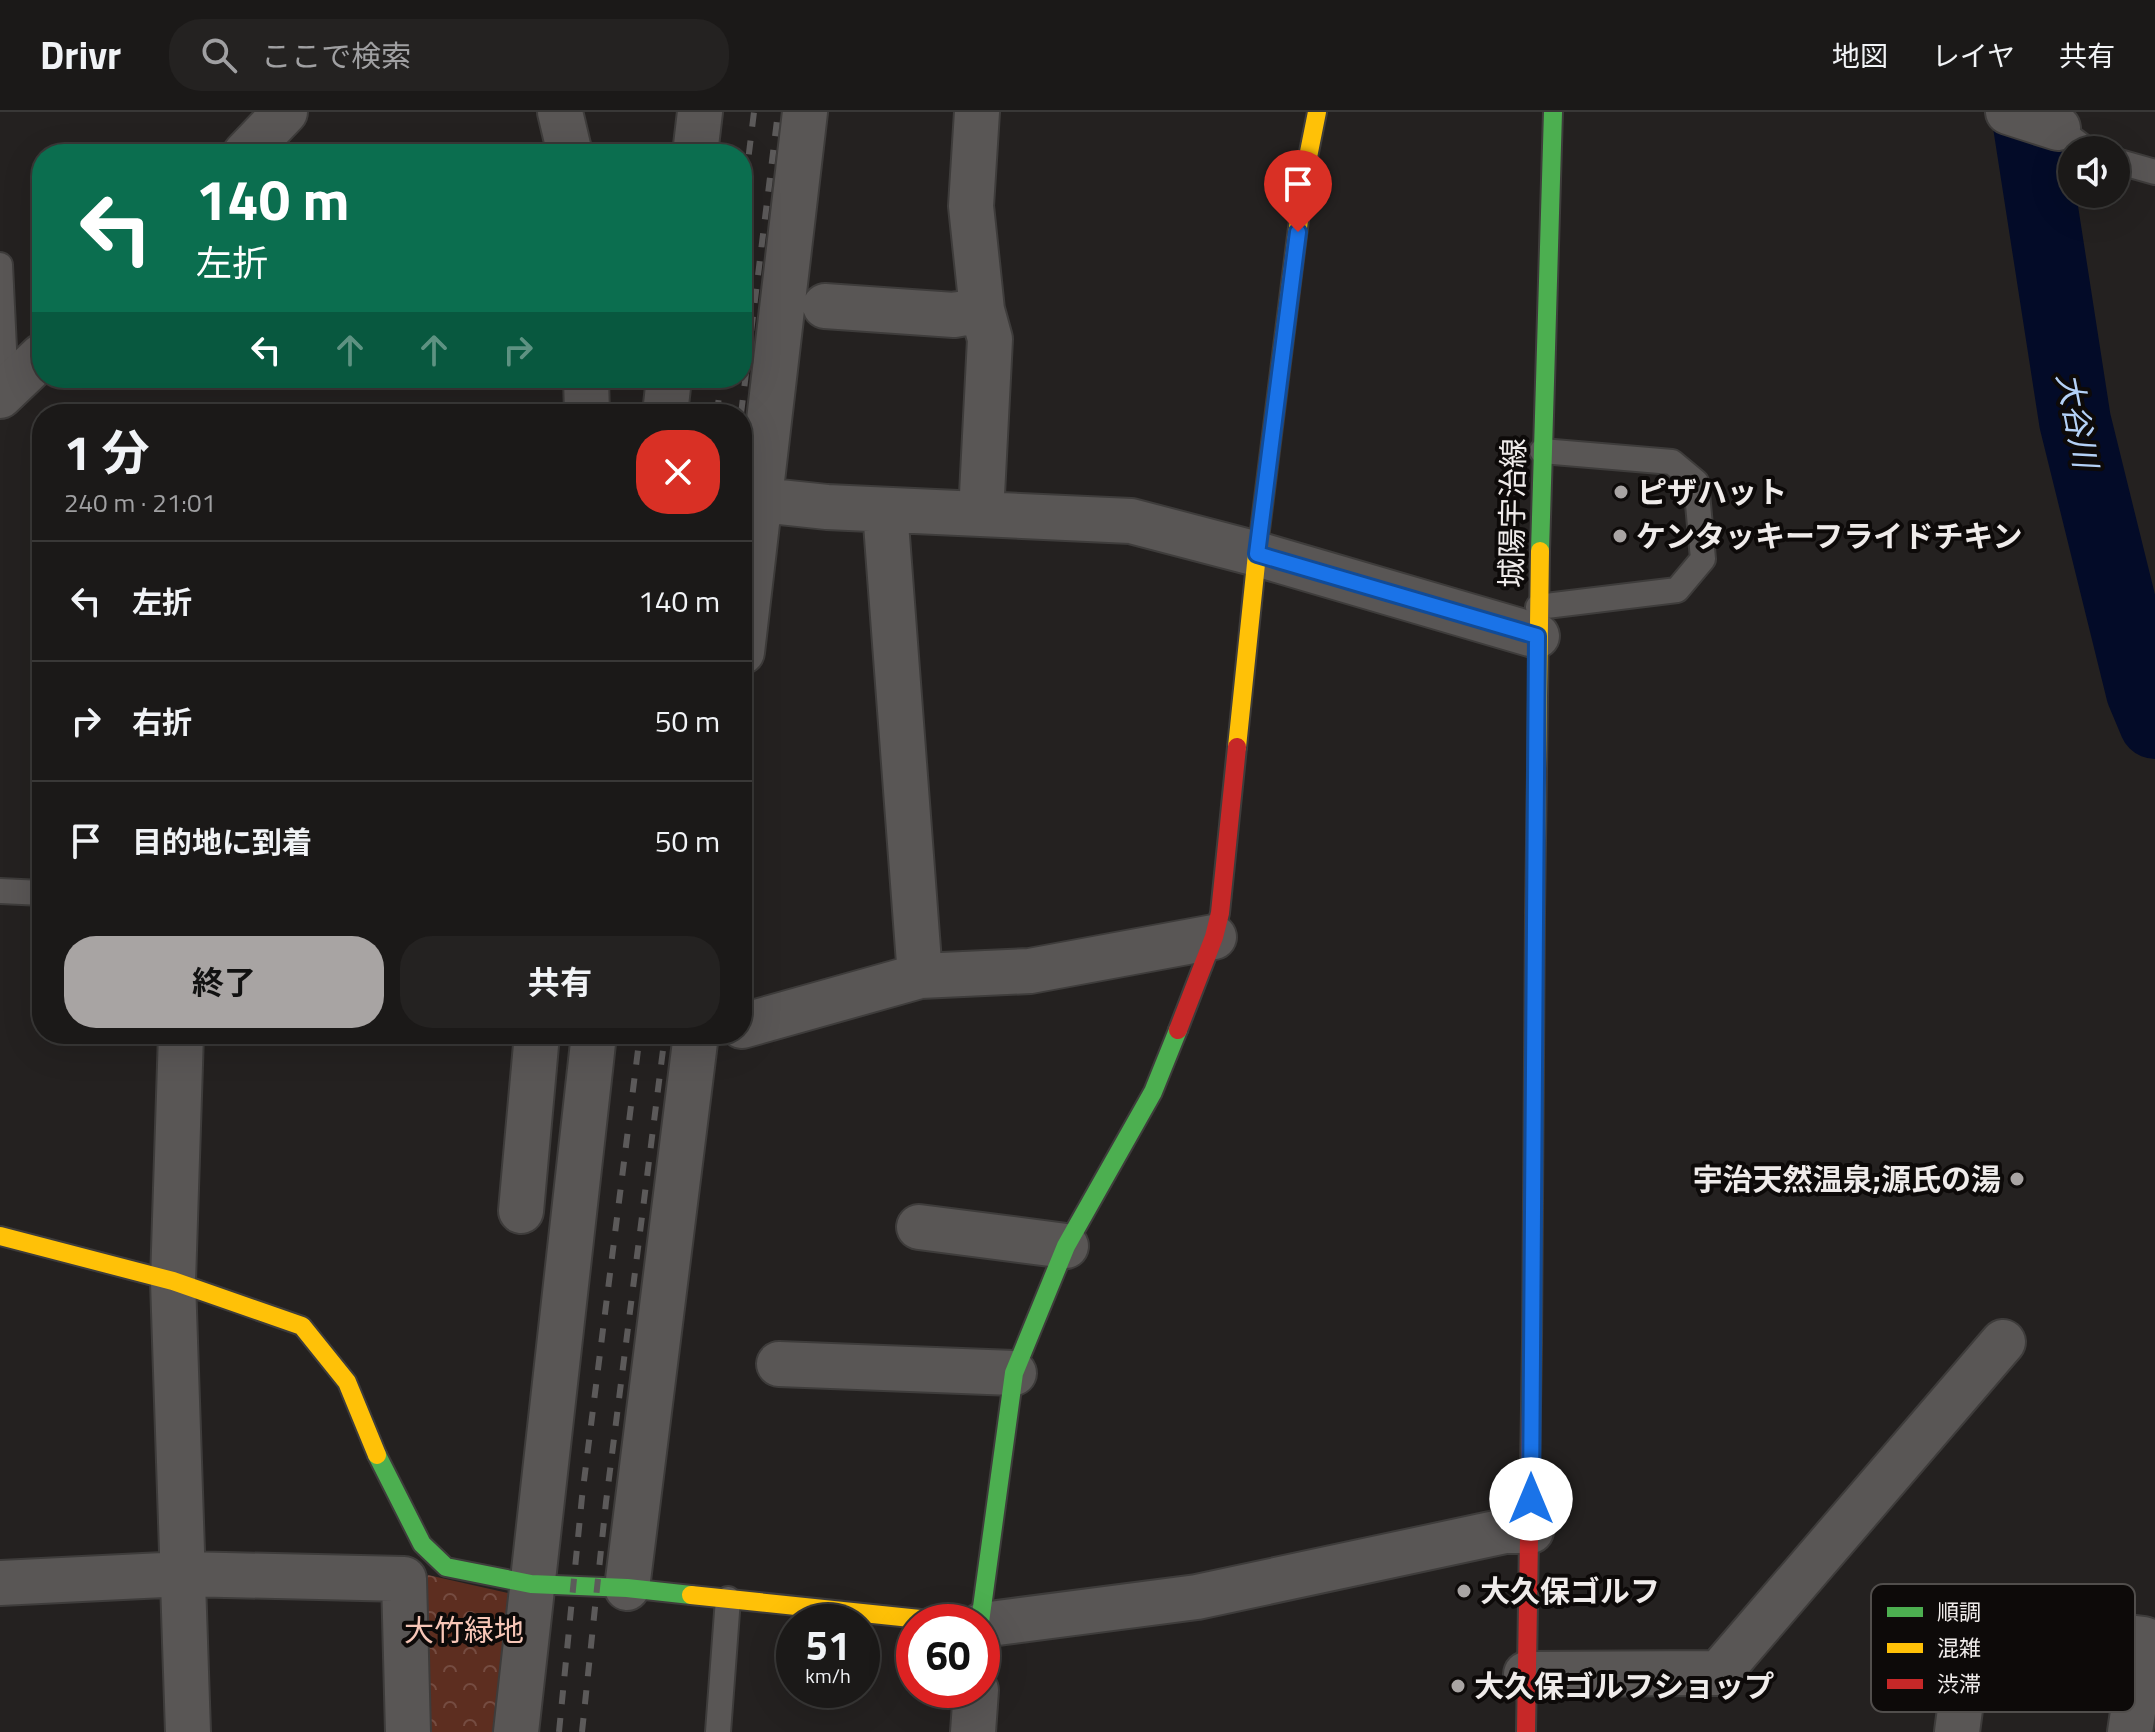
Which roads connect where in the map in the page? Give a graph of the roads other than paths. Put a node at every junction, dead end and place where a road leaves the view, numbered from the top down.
1 (285, 112) edge
2 (560, 112) edge
3 (700, 112) edge
4 (805, 112) edge
5 (977, 112) edge
6 (1317, 112) edge
7 (1553, 112) edge
8 (2008, 112) edge
9 (2065, 136) edge
10 (255, 144) edge
11 (568, 144) edge
12 (696, 144) edge
13 (2130, 165) edge
14 (2155, 172) edge
15 (0, 265) edge
16 (825, 306) dead end
17 (982, 310) junction
18 (32, 365) edge
19 (3, 393) edge
20 (1542, 451) junction
21 (752, 492) edge
22 (752, 499) edge
23 (885, 510) junction
24 (981, 514) junction
25 (1257, 554) junction
26 (1538, 622) junction
27 (0, 891) edge
28 (32, 893) edge
29 (1214, 937) junction
30 (920, 976) junction
31 (752, 1023) edge
32 (181, 1044) edge
33 (536, 1044) edge
34 (593, 1044) edge
35 (701, 1044) edge
36 (521, 1211) dead end
37 (919, 1227) dead end
38 (0, 1236) edge
39 (1066, 1246) junction
40 (173, 1281) junction
41 (2003, 1342) dead end
42 (779, 1364) dead end
43 (1014, 1373) junction
44 (1531, 1531) junction
45 (413, 1561) junction
46 (184, 1574) junction
47 (0, 1583) edge
48 (531, 1584) junction
49 (627, 1588) junction
50 (728, 1599) junction
51 (984, 1604) edge
52 (896, 1616) edge
53 (1000, 1621) edge
54 (2135, 1638) edge
55 (1526, 1674) junction
56 (2135, 1699) edge
57 (975, 1708) edge
58 (1960, 1712) edge
59 (2133, 1712) edge
60 (188, 1732) edge
61 (408, 1732) edge
62 (516, 1732) edge
63 (718, 1732) edge
64 (973, 1732) edge
65 (1526, 1732) edge
66 (1957, 1732) edge
67 (2130, 1732) edge

1 - 10 street
2 - 11 street
3 - 12 street
4 - 21 street
5 - 17 street
6 - 25 street
7 - 20 street, 城陽宇治線
8 - 9 street
13 - 14 lane
15 - 19 lane
16 - 17 street
17 - 24 street
18 - 19 street
20 - 26 street, 城陽宇治線
20 - 26 lane
22 - 23 street
23 - 24 street
23 - 30 street
24 - 25 street
25 - 26 street
25 - 29 street
26 - 44 street, 城陽宇治線
27 - 28 lane
29 - 30 street
29 - 39 street
30 - 31 street
32 - 40 street
33 - 36 street
34 - 48 street
35 - 49 street
37 - 39 street
38 - 40 street
39 - 43 street
40 - 45 street
40 - 46 street
41 - 55 street
42 - 43 street
43 - 51 street
44 - 53 street
44 - 55 street, 城陽宇治線
45 - 46 street
45 - 48 street
45 - 61 street
46 - 47 street
46 - 60 street
48 - 49 street
48 - 62 street
49 - 50 street
50 - 52 street
50 - 63 lane
54 - 56 street
55 - 65 street, 城陽宇治線
57 - 64 street
58 - 66 street
59 - 67 street

